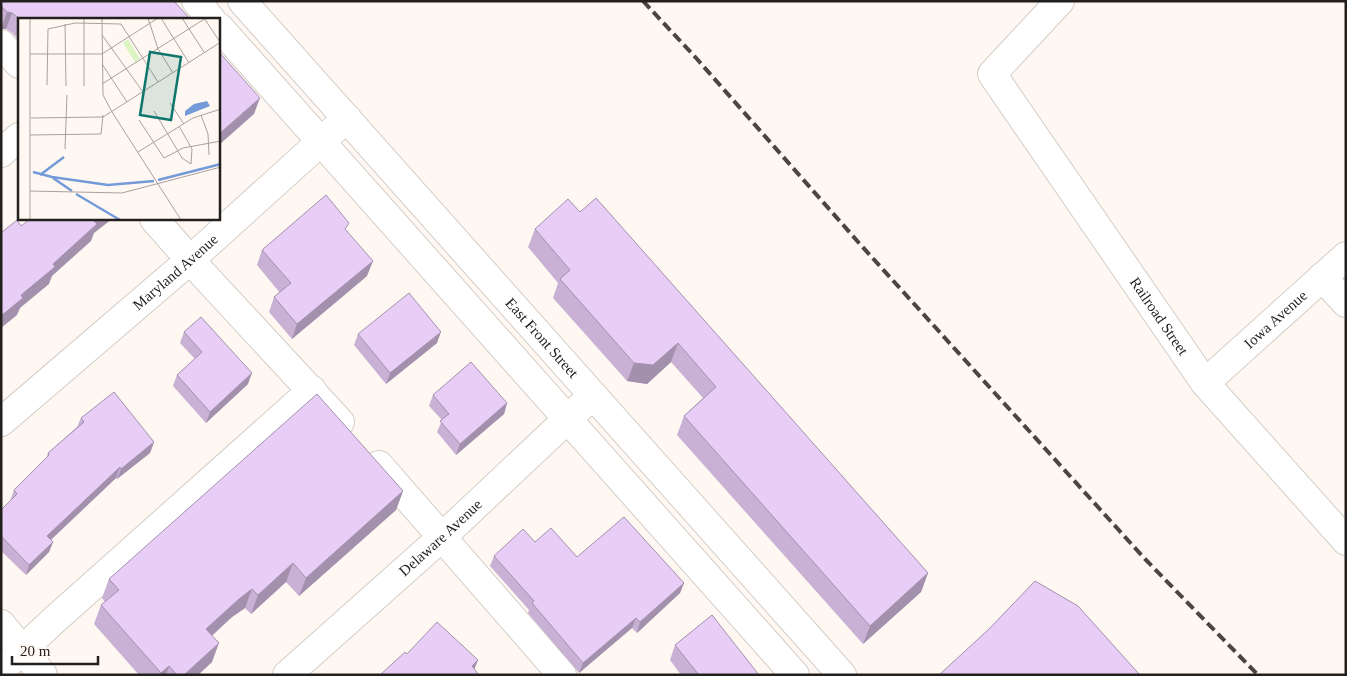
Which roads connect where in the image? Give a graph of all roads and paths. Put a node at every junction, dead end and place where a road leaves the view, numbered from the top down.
1 (196, 1) edge
2 (242, 1) edge
3 (1060, 1) edge
4 (210, 18) edge
5 (220, 28) edge
6 (1, 44) edge
7 (18, 63) edge
8 (347, 118) junction
9 (18, 138) edge
10 (320, 142) junction
11 (1, 153) edge
12 (155, 220) edge
13 (1346, 256) edge
14 (190, 260) junction
15 (1322, 277) junction
16 (1346, 304) edge
17 (1205, 382) junction
18 (312, 390) junction
19 (592, 396) junction
20 (567, 420) junction
21 (1, 422) edge
22 (442, 537) junction
23 (1346, 541) edge
24 (1, 624) edge
25 (23, 651) junction
26 (1, 670) edge
27 (43, 675) edge
28 (287, 675) edge
29 (562, 675) edge
30 (795, 675) edge
31 (842, 675) edge

1 - 4 main road
2 - 8 main road, East Front Street
3 - 17 main road, Railroad Street
5 - 10 main road
6 - 7 main road
8 - 10 main road, Maryland Avenue
8 - 19 main road, East Front Street
9 - 11 main road
10 - 14 main road, Maryland Avenue
10 - 20 main road
12 - 14 main road
13 - 15 main road, Iowa Avenue
14 - 18 main road
14 - 21 main road, Maryland Avenue
15 - 16 main road
15 - 17 main road, Iowa Avenue
17 - 23 main road, Railroad Street
18 - 22 main road
18 - 25 main road
19 - 20 main road, Delaware Avenue
19 - 31 main road, East Front Street
20 - 22 main road, Delaware Avenue
20 - 30 main road
22 - 28 main road, Delaware Avenue
22 - 29 main road
24 - 25 main road
25 - 26 main road
25 - 27 main road

